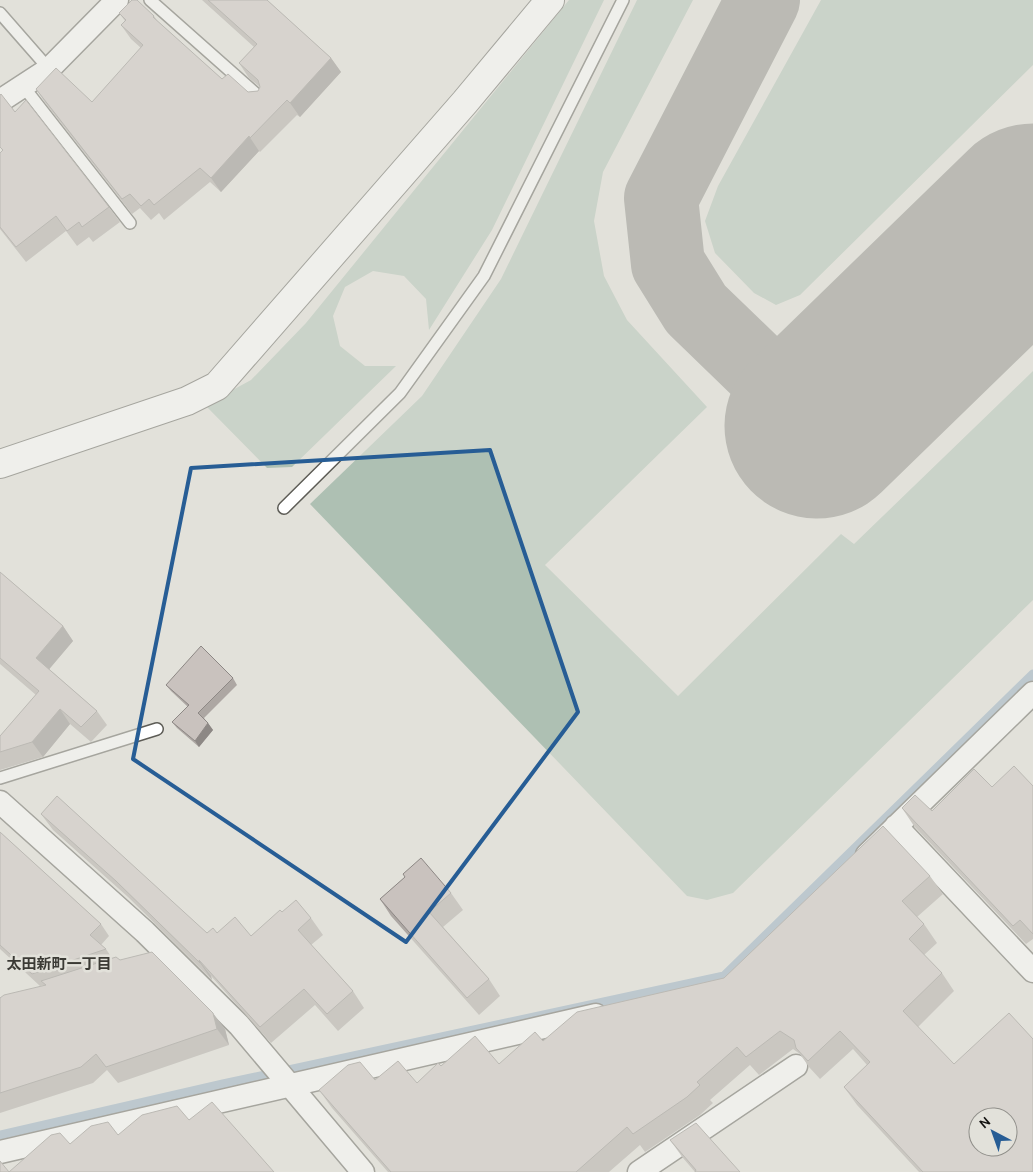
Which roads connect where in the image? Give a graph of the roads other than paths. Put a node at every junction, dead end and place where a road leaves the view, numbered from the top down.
1 (117, 0) edge
2 (150, 0) edge
3 (550, 0) edge
4 (623, 0) edge
5 (0, 13) edge
6 (49, 69) junction
7 (23, 86) junction
8 (263, 100) edge
9 (0, 101) edge
10 (130, 223) dead end
11 (0, 464) edge
12 (284, 508) dead end
13 (1033, 694) edge
14 (157, 729) dead end
15 (0, 778) edge
16 (0, 802) edge
17 (896, 826) junction
18 (852, 869) edge
19 (1033, 971) edge
20 (619, 1010) edge
21 (796, 1066) edge
22 (281, 1075) junction
23 (0, 1152) edge
24 (363, 1172) edge
25 (638, 1172) edge

1 - 6 street
2 - 8 lane
3 - 11 street
4 - 12 lane
5 - 6 lane
6 - 7 street
7 - 9 street
7 - 10 lane
13 - 17 street
14 - 15 lane
16 - 22 street
17 - 18 street
17 - 19 street
20 - 22 street
21 - 25 street
22 - 23 street
22 - 24 street

